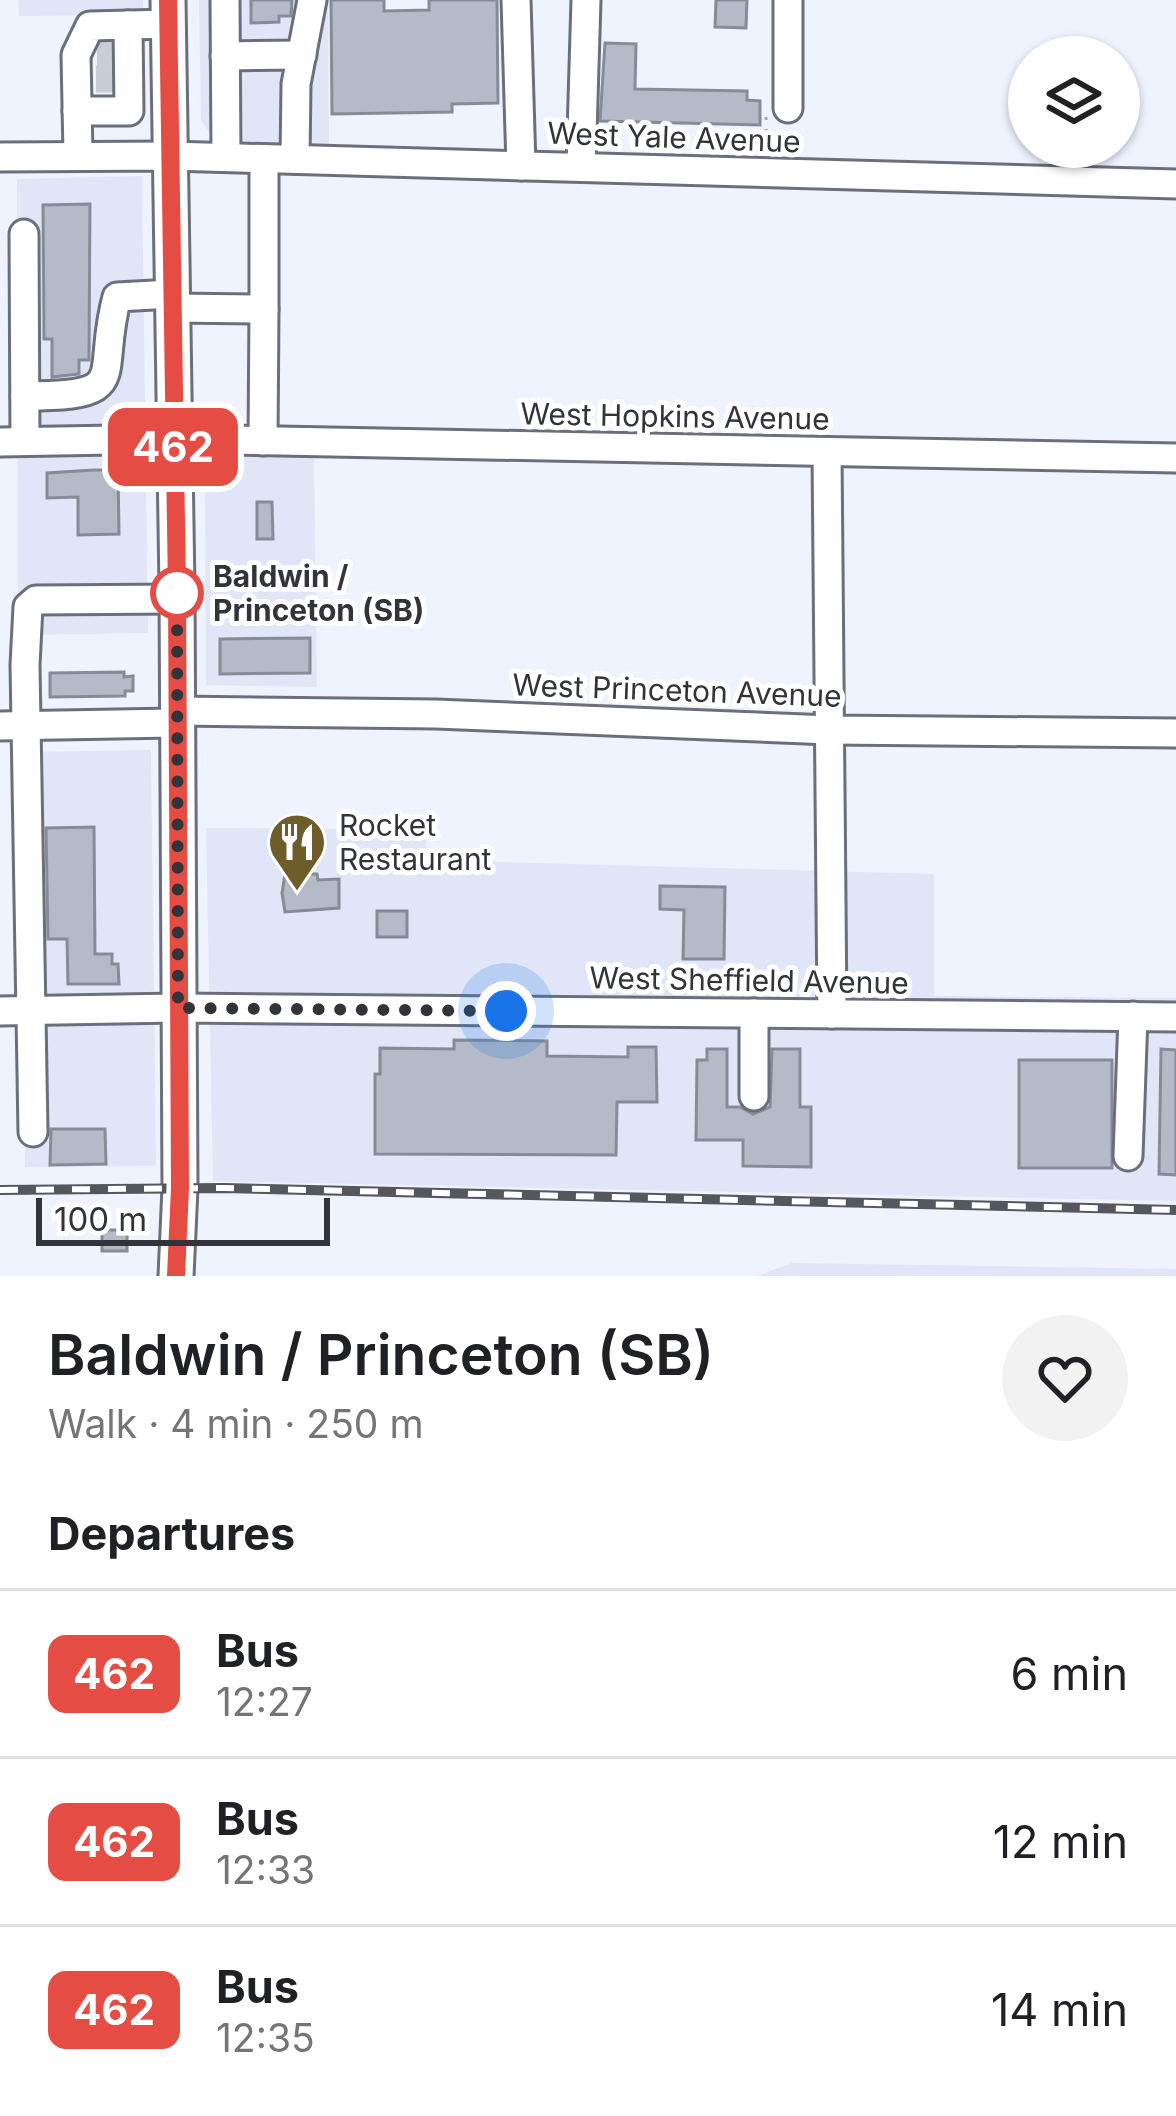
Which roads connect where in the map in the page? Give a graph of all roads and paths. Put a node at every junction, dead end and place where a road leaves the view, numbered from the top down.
1 (225, 0) edge
2 (312, 0) edge
3 (516, 0) edge
4 (586, 0) edge
5 (788, 0) edge
6 (168, 12) edge
7 (128, 26) junction
8 (302, 55) junction
9 (225, 56) junction
10 (105, 67) junction
11 (788, 108) dead end
12 (77, 111) junction
13 (78, 155) junction
14 (170, 156) junction
15 (0, 157) edge
16 (226, 157) junction
17 (264, 159) junction
18 (295, 160) junction
19 (520, 166) junction
20 (581, 167) junction
21 (1176, 184) edge
22 (24, 234) dead end
23 (172, 301) junction
24 (264, 309) junction
25 (25, 396) junction
26 (173, 439) junction
27 (263, 441) junction
28 (13, 442) edge
29 (827, 452) junction
30 (1176, 458) edge
31 (177, 599) junction
32 (175, 717) junction
33 (14, 726) edge
34 (830, 730) junction
35 (1176, 733) edge
36 (178, 1008) junction
37 (30, 1010) junction
38 (0, 1011) edge
39 (754, 1013) junction
40 (832, 1014) junction
41 (1132, 1016) junction
42 (1176, 1017) edge
43 (754, 1096) dead end
44 (33, 1132) dead end
45 (1128, 1156) dead end
46 (176, 1276) edge

1 - 9 street
2 - 8 street
3 - 19 street
4 - 20 street
5 - 11 street
6 - 7 street
6 - 14 main road
7 - 10 street
7 - 10 street
8 - 9 street
8 - 18 street
9 - 16 street
10 - 12 street
10 - 12 street
12 - 13 street
13 - 14 street, West Yale Avenue
13 - 15 street, West Yale Avenue
14 - 16 street, West Yale Avenue
14 - 23 main road
16 - 17 street, West Yale Avenue
17 - 18 street, West Yale Avenue
17 - 24 street
18 - 19 street, West Yale Avenue
19 - 20 street, West Yale Avenue
20 - 21 street, West Yale Avenue
22 - 25 street
23 - 24 street
23 - 25 street
23 - 26 main road
24 - 27 street
25 - 28 street
26 - 27 street, West Hopkins Avenue
26 - 28 street, West Hopkins Avenue
26 - 31 main road
27 - 29 street, West Hopkins Avenue
29 - 30 street, West Hopkins Avenue
29 - 34 street
31 - 32 main road
31 - 33 street
32 - 33 street, West Princeton Avenue
32 - 34 street, West Princeton Avenue
32 - 36 main road
33 - 37 street
34 - 35 street, West Princeton Avenue
34 - 40 street
36 - 37 street, West Sheffield Avenue
36 - 39 street, West Sheffield Avenue
36 - 46 main road
37 - 38 street, West Sheffield Avenue
37 - 44 street
39 - 40 street, West Sheffield Avenue
39 - 43 street
40 - 41 street, West Sheffield Avenue
41 - 42 street, West Sheffield Avenue
41 - 45 street

